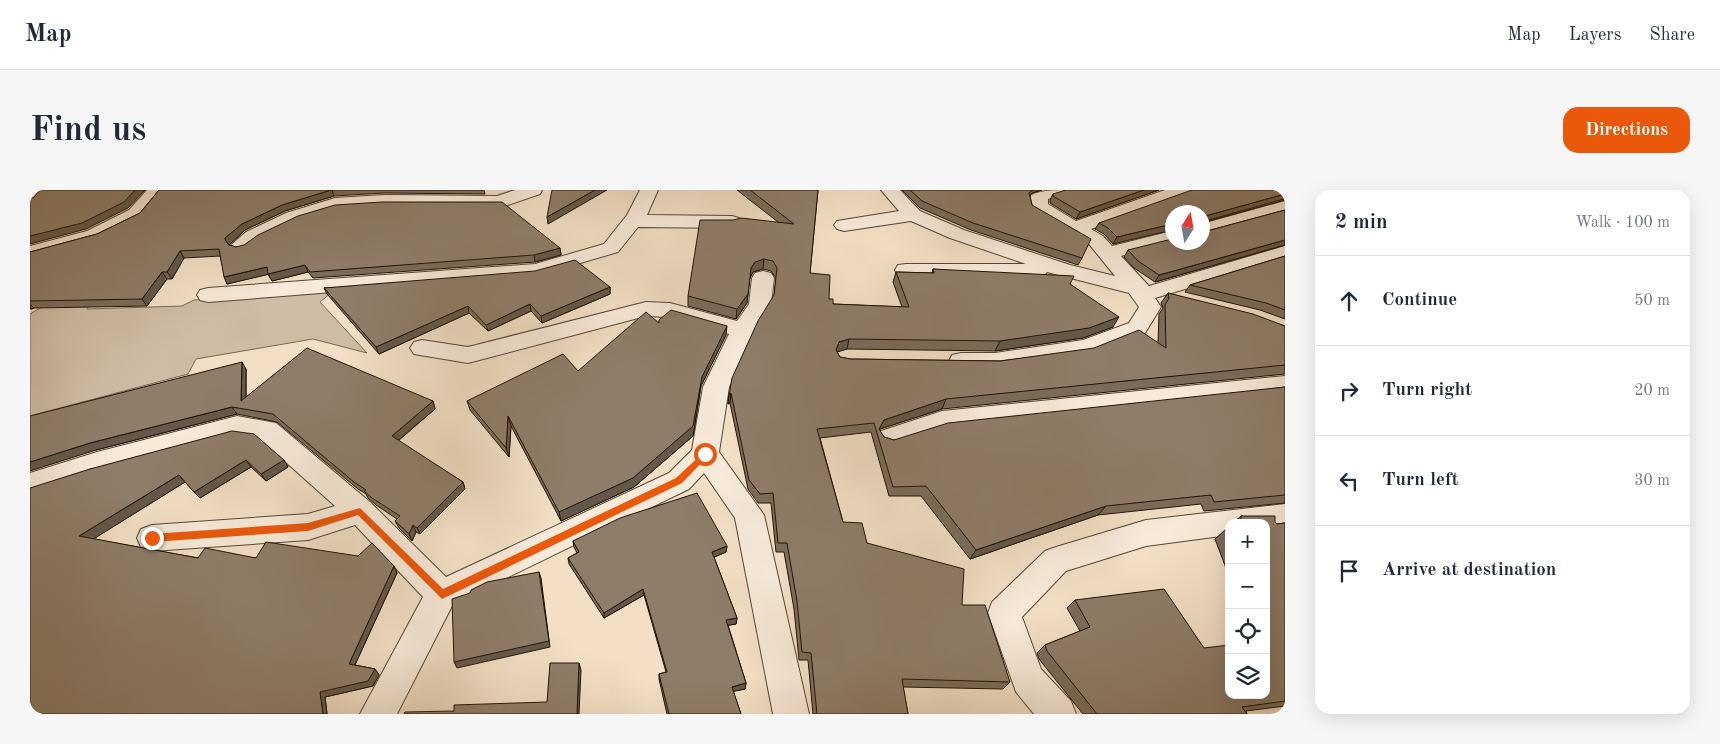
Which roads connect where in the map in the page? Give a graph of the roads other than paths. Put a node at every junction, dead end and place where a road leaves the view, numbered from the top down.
1 (39, 190) edge
2 (157, 190) edge
3 (533, 190) edge
4 (649, 190) edge
5 (890, 190) edge
6 (1058, 190) edge
7 (1183, 190) edge
8 (30, 199) edge
9 (1285, 207) edge
10 (913, 215) junction
11 (633, 221) junction
12 (732, 222) edge
13 (844, 224) dead end
14 (1074, 228) junction
15 (1210, 228) edge
16 (1165, 239) edge
17 (240, 246) edge
18 (30, 252) edge
19 (1285, 252) edge
20 (1107, 253) junction
21 (1044, 263) junction
22 (906, 270) edge
23 (763, 278) dead end
24 (1145, 290) junction
25 (208, 295) dead end
26 (1189, 301) edge
27 (743, 330) junction
28 (422, 348) dead end
29 (485, 350) junction
30 (941, 361) edge
31 (479, 374) dead end
32 (1285, 385) edge
33 (891, 438) edge
34 (705, 454) junction
35 (30, 484) edge
36 (360, 511) junction
37 (1285, 516) edge
38 (1261, 519) edge
39 (1225, 523) edge
40 (152, 538) dead end
41 (442, 594) junction
42 (378, 714) edge
43 (791, 714) edge
44 (1058, 714) edge

1 - 8 lane
2 - 18 lane
3 - 17 lane
4 - 11 lane
5 - 10 lane
6 - 14 lane
7 - 14 lane
9 - 15 lane
10 - 13 lane
10 - 21 lane
11 - 12 lane
11 - 25 lane
14 - 20 lane
16 - 20 lane
19 - 24 lane
20 - 24 lane
21 - 22 lane
21 - 24 lane
23 - 27 lane
24 - 26 lane
24 - 30 lane
27 - 29 lane
27 - 34 lane
28 - 29 lane
29 - 31 lane
32 - 33 lane
34 - 41 lane
34 - 43 lane
35 - 36 lane
36 - 40 lane
36 - 41 lane
37 - 38 lane
39 - 44 lane
41 - 42 lane

